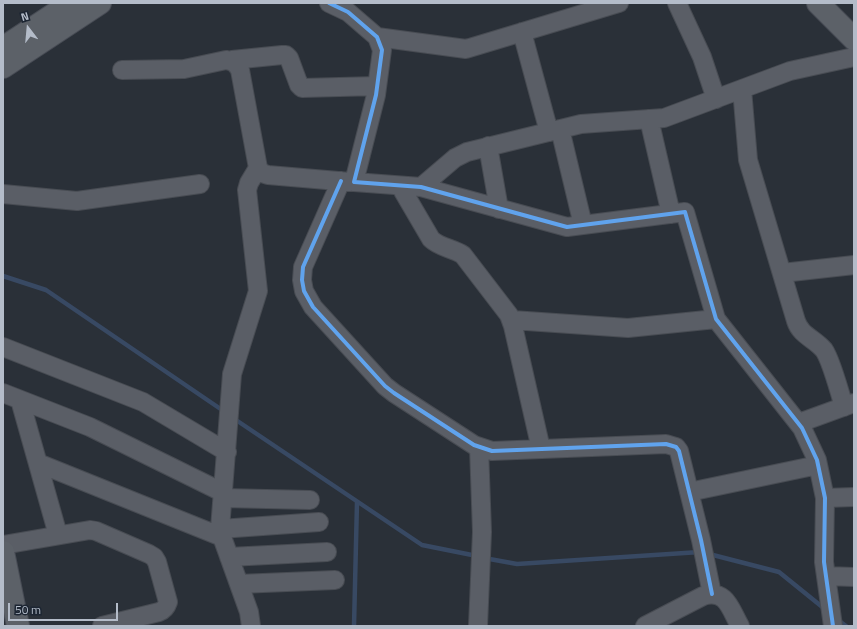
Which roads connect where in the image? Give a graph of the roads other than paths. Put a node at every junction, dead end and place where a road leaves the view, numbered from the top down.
1 (71, 3) edge
2 (100, 3) edge
3 (329, 3) edge
4 (619, 3) edge
5 (677, 3) edge
6 (818, 3) edge
7 (522, 32) junction
8 (377, 37) junction
9 (854, 39) edge
10 (3, 48) edge
11 (854, 57) edge
12 (232, 60) junction
13 (3, 67) edge
14 (122, 70) dead end
15 (377, 86) junction
16 (742, 89) junction
17 (716, 99) junction
18 (649, 119) junction
19 (555, 130) junction
20 (488, 146) junction
21 (258, 168) junction
22 (347, 181) junction
23 (200, 184) dead end
24 (400, 186) junction
25 (421, 187) junction
26 (3, 194) edge
27 (499, 209) junction
28 (671, 214) junction
29 (583, 225) junction
30 (854, 265) edge
31 (782, 273) junction
32 (716, 319) junction
33 (512, 320) junction
34 (3, 347) edge
35 (3, 393) edge
36 (20, 400) junction
37 (849, 405) edge
38 (798, 423) junction
39 (479, 447) junction
40 (227, 448) junction
41 (540, 449) junction
42 (38, 463) junction
43 (818, 465) junction
44 (689, 492) junction
45 (223, 496) junction
46 (854, 497) edge
47 (825, 498) junction
48 (310, 500) dead end
49 (319, 522) dead end
50 (221, 533) junction
51 (58, 535) junction
52 (3, 545) edge
53 (3, 552) edge
54 (327, 552) dead end
55 (229, 557) junction
56 (826, 576) junction
57 (854, 577) edge
58 (335, 580) dead end
59 (239, 584) junction
60 (712, 594) junction
61 (18, 626) edge
62 (102, 626) edge
63 (251, 626) edge
64 (478, 626) edge
65 (645, 626) edge
66 (740, 626) edge
67 (833, 626) edge

1 - 10 main road
2 - 13 main road
3 - 8 street
4 - 7 street
5 - 17 street
6 - 9 main road
7 - 8 street
7 - 19 street
8 - 15 street
11 - 16 street
12 - 14 street
12 - 15 street
12 - 21 street
15 - 22 street
16 - 17 street
16 - 31 street
17 - 18 street
18 - 19 street
18 - 28 street
19 - 20 street
19 - 29 street
20 - 25 street
20 - 27 street
21 - 22 street
21 - 40 street
22 - 24 street
22 - 39 street
23 - 26 street
24 - 25 street
24 - 33 street
25 - 27 street
27 - 29 street
28 - 29 street
28 - 32 street
30 - 31 street
31 - 37 street
32 - 33 street
32 - 38 street
33 - 41 street
34 - 40 street
35 - 36 street
36 - 42 street
36 - 45 street
37 - 38 street
38 - 43 street
39 - 41 street
39 - 64 street
40 - 45 street
41 - 44 street
42 - 50 street
42 - 51 street
43 - 44 street
43 - 47 street
44 - 60 street
45 - 48 street
45 - 50 street
46 - 47 street
47 - 56 street
49 - 50 street
50 - 55 street
51 - 52 street
51 - 62 street
53 - 61 main road
54 - 55 street
55 - 59 street
56 - 57 street
56 - 67 street
58 - 59 street
59 - 63 street
60 - 65 street
60 - 66 street

